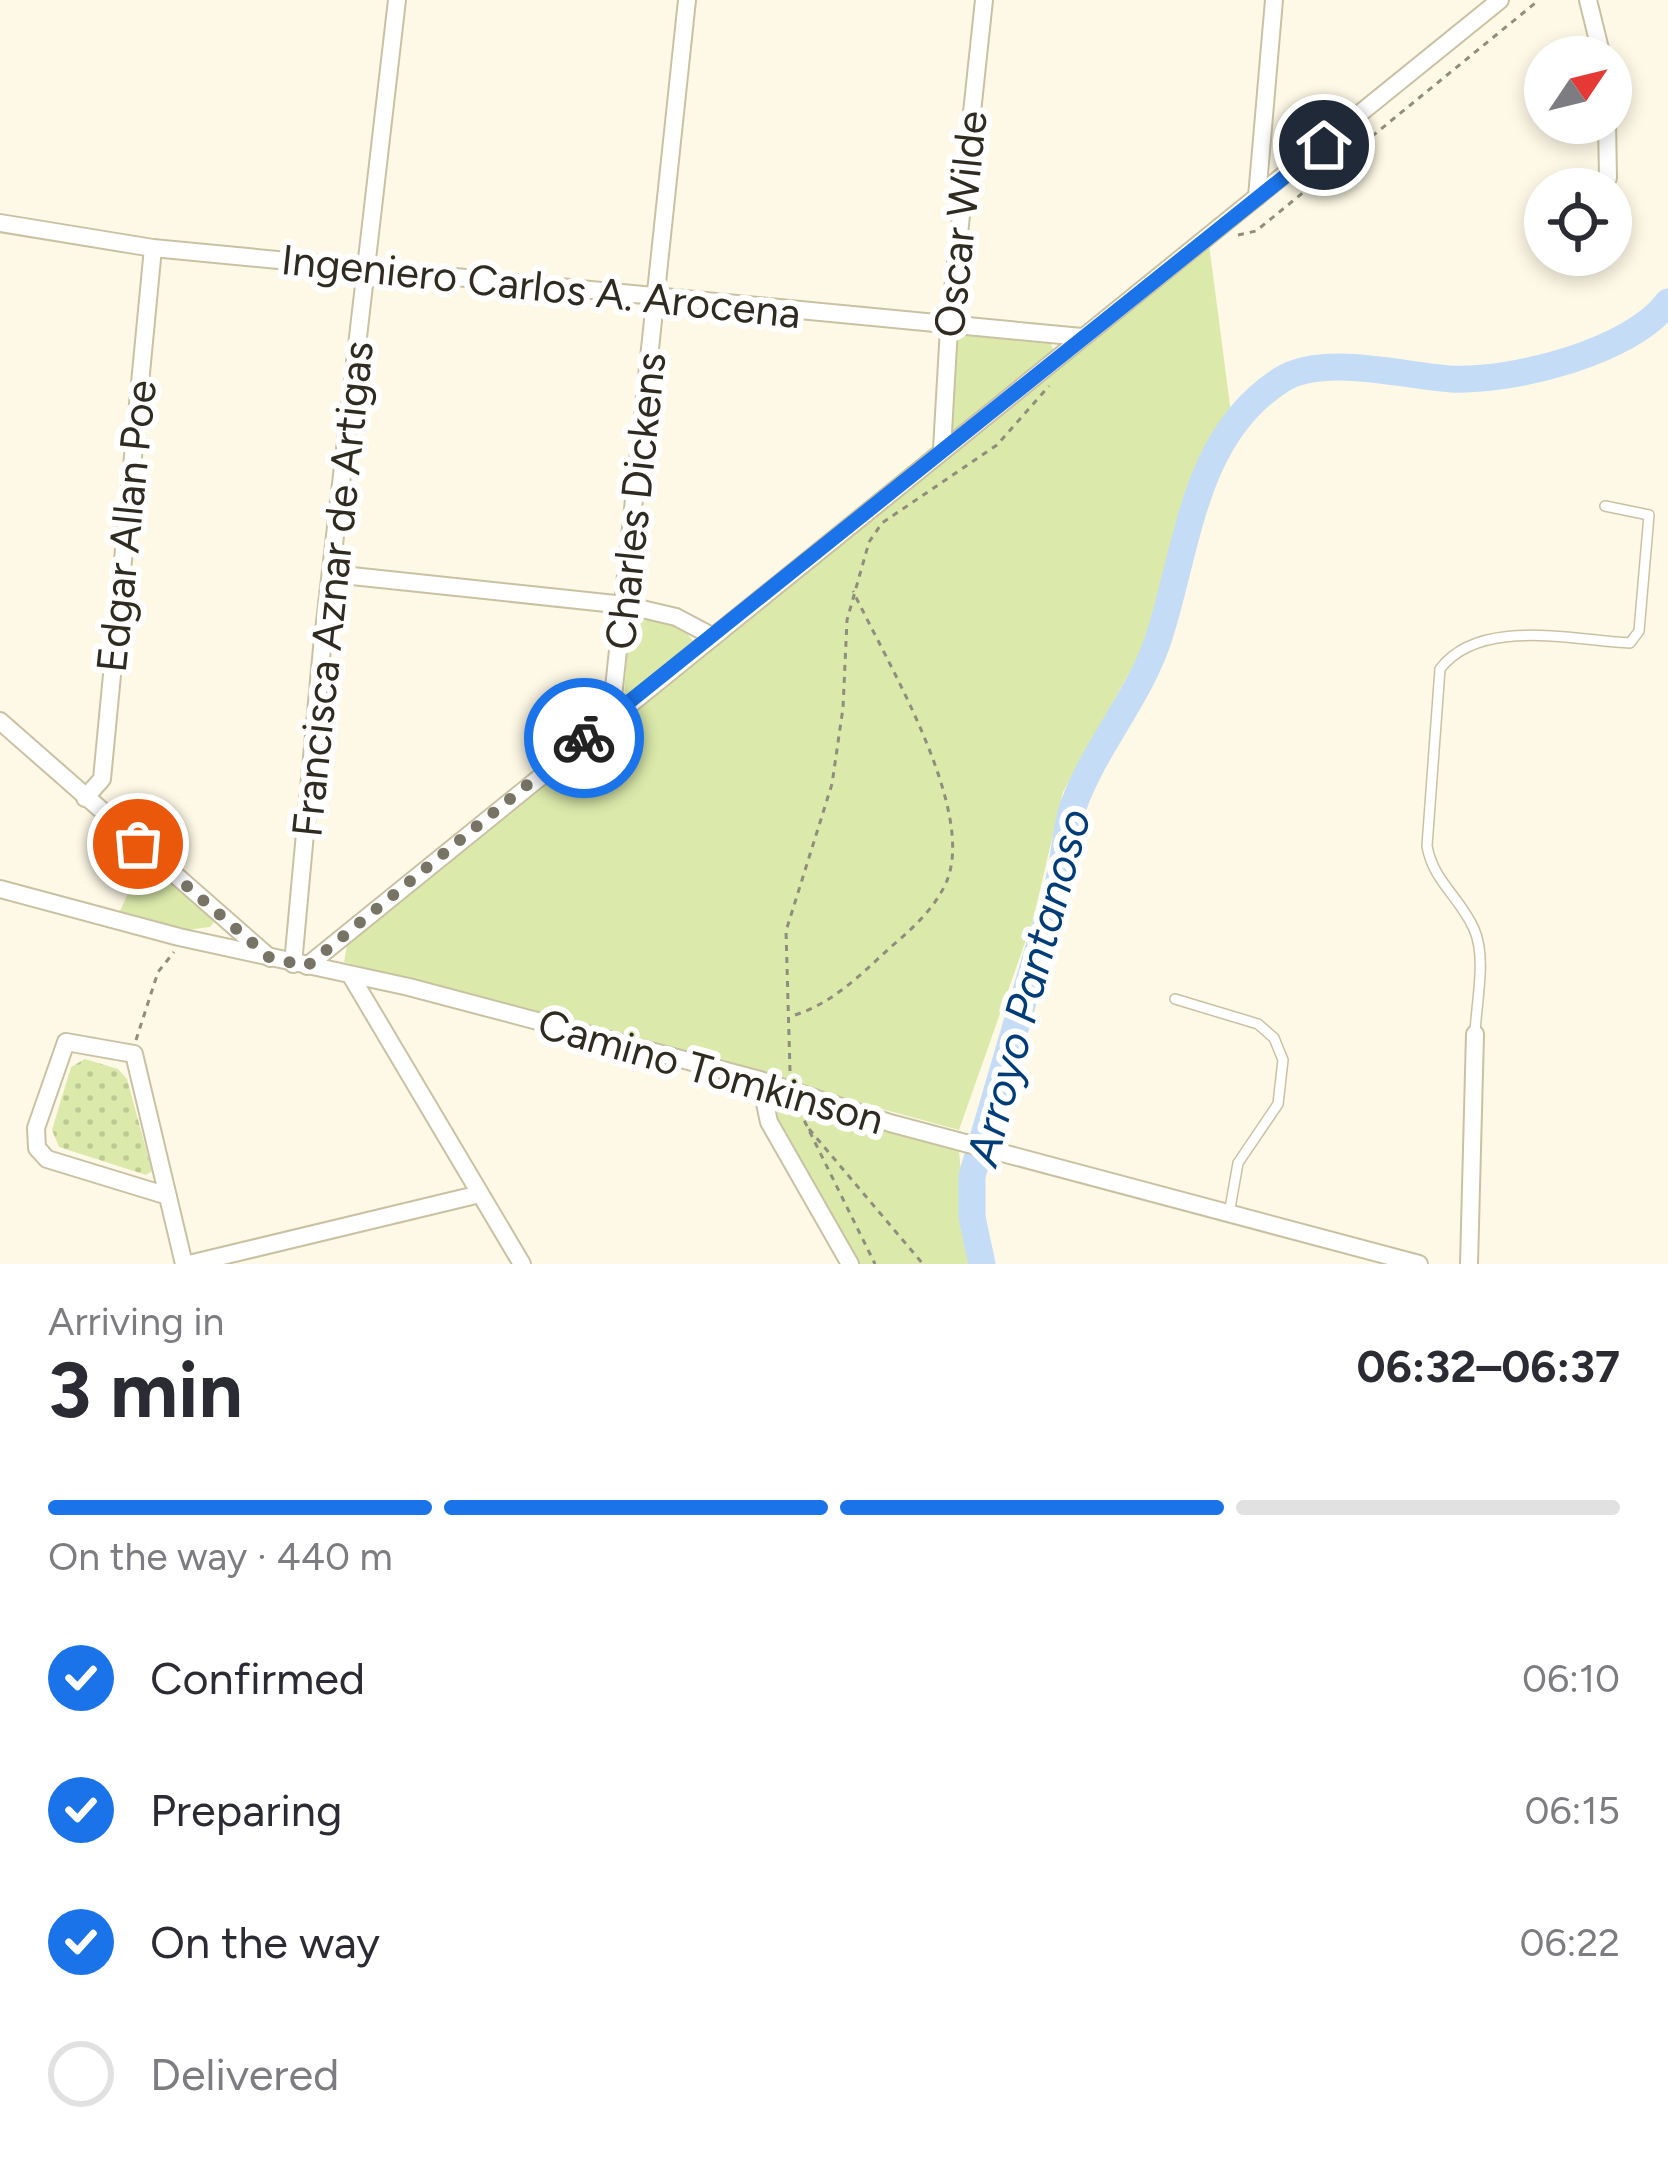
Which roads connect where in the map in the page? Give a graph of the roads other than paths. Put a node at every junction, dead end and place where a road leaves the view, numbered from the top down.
1 (397, 0) edge
2 (687, 0) edge
3 (984, 0) edge
4 (1274, 0) edge
5 (1500, 0) edge
6 (1588, 0) edge
7 (1597, 36) edge
8 (1257, 197) junction
9 (0, 223) edge
10 (153, 248) junction
11 (369, 268) junction
12 (658, 294) junction
13 (949, 328) junction
14 (1082, 338) junction
15 (942, 449) junction
16 (1604, 506) dead end
17 (333, 574) junction
18 (625, 605) junction
19 (710, 635) junction
20 (611, 716) junction
21 (0, 721) edge
22 (86, 798) junction
23 (0, 889) edge
24 (270, 958) junction
25 (300, 965) junction
26 (351, 976) junction
27 (1175, 999) dead end
28 (1475, 1034) joint
29 (760, 1080) junction
30 (480, 1194) junction
31 (168, 1196) junction
32 (1228, 1214) junction
33 (187, 1264) edge
34 (522, 1264) edge
35 (850, 1264) edge
36 (1419, 1264) edge
37 (1469, 1264) edge

1 - 11 street, Francisca Aznar de Artigas
2 - 12 street, Charles Dickens
3 - 13 street, Oscar Wilde
4 - 8 street
5 - 8 street
6 - 7 street
8 - 14 street
9 - 10 street, Ingeniero Carlos A. Arocena
10 - 11 street, Ingeniero Carlos A. Arocena
10 - 22 street, Edgar Allan Poe
11 - 12 street, Ingeniero Carlos A. Arocena
11 - 17 street, Francisca Aznar de Artigas
12 - 13 street, Ingeniero Carlos A. Arocena
12 - 18 street, Charles Dickens
13 - 14 street, Ingeniero Carlos A. Arocena
13 - 15 street, Oscar Wilde
14 - 15 street
15 - 19 street
16 - 28 lane
17 - 18 street
17 - 25 street, Francisca Aznar de Artigas
18 - 19 street
18 - 20 street, Charles Dickens
19 - 20 street
20 - 25 street
21 - 22 street
22 - 24 street
23 - 24 street, Camino Tomkinson
24 - 25 street, Camino Tomkinson
25 - 26 street, Camino Tomkinson
26 - 29 street, Camino Tomkinson
26 - 30 street
27 - 32 lane
28 - 37 street
29 - 32 street, Camino Tomkinson
29 - 35 street
30 - 33 street
30 - 34 street
31 - 31 street
31 - 33 street
32 - 36 street, Camino Tomkinson

